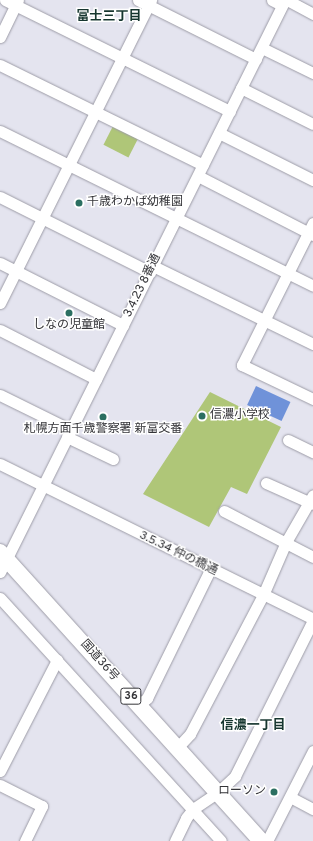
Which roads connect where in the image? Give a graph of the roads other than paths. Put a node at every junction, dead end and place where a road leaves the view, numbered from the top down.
1 (138, 0) edge
2 (272, 0) edge
3 (13, 2) edge
4 (285, 2) edge
5 (150, 3) edge
6 (313, 14) edge
7 (0, 36) edge
8 (262, 48) junction
9 (122, 58) junction
10 (256, 59) junction
11 (0, 65) edge
12 (313, 73) edge
13 (241, 88) junction
14 (230, 111) junction
15 (96, 112) junction
16 (313, 124) edge
17 (0, 131) edge
18 (219, 133) junction
19 (69, 165) junction
20 (203, 165) junction
21 (198, 176) junction
22 (313, 180) edge
23 (0, 197) edge
24 (176, 218) junction
25 (42, 219) junction
26 (311, 230) edge
27 (0, 263) edge
28 (151, 269) junction
29 (16, 271) junction
30 (288, 274) junction
31 (313, 286) edge
32 (0, 303) edge
33 (265, 320) junction
34 (123, 325) junction
35 (0, 330) edge
36 (313, 344) edge
37 (96, 379) junction
38 (0, 395) edge
39 (313, 399) edge
40 (69, 434) junction
41 (288, 440) dead end
42 (313, 452) edge
43 (113, 459) dead end
44 (0, 464) edge
45 (266, 483) dead end
46 (44, 487) junction
47 (312, 501) edge
48 (224, 511) dead end
49 (286, 542) junction
50 (313, 557) edge
51 (2, 561) edge
52 (210, 570) junction
53 (263, 595) junction
54 (0, 598) edge
55 (313, 620) edge
56 (57, 660) junction
57 (139, 705) junction
58 (177, 748) junction
59 (313, 751) edge
60 (0, 771) edge
61 (0, 785) edge
62 (217, 793) junction
63 (290, 797) junction
64 (193, 809) junction
65 (313, 809) edge
66 (25, 841) edge
67 (175, 841) edge
68 (221, 841) edge
69 (262, 841) edge
70 (267, 841) edge

1 - 5 street
2 - 4 street
3 - 7 street
3 - 9 street
4 - 6 street
4 - 8 street, 3.4.23 8番通
5 - 9 street
5 - 10 street
8 - 10 street, 3.4.23 8番通
8 - 12 street
9 - 14 street
9 - 15 street
10 - 13 street, 3.4.23 8番通
11 - 15 street
13 - 14 street, 3.4.23 8番通
13 - 16 street
14 - 18 street, 3.4.23 8番通
15 - 19 street
15 - 20 street
17 - 19 street
18 - 20 street, 3.4.23 8番通
18 - 22 street
19 - 24 street
19 - 25 street
20 - 21 street, 3.4.23 8番通
21 - 24 street, 3.4.23 8番通
21 - 26 street
23 - 25 street
24 - 28 street, 3.4.23 8番通
24 - 30 street
25 - 28 street
25 - 29 street
26 - 30 street
27 - 29 street
28 - 33 street
28 - 34 street, 3.4.23 8番通
29 - 32 street
29 - 34 street
30 - 31 street
30 - 33 street
33 - 36 street
33 - 39 street
34 - 37 street, 3.4.23 8番通
35 - 37 street
37 - 40 street, 3.4.23 8番通
38 - 40 street
40 - 43 street
40 - 46 street, 3.4.23 8番通
41 - 42 street
44 - 46 street, 3.5.34 仲の橋通
45 - 47 street
46 - 51 street, 3.4.23 8番通
46 - 52 street, 3.5.34 仲の橋通
47 - 49 street
48 - 49 street
49 - 50 street
49 - 53 street
51 - 57 highway, 国道36号 / 36
52 - 53 street, 3.5.34 仲の橋通
52 - 57 street
53 - 55 street, 3.5.34 仲の橋通
53 - 58 street
54 - 56 street
55 - 62 street
56 - 60 street
56 - 64 street
57 - 58 highway, 国道36号 / 36
58 - 62 highway, 国道36号 / 36
59 - 63 street
61 - 66 street
62 - 64 street
62 - 69 highway, 国道36号 / 36
63 - 65 street
63 - 70 street
64 - 67 street
64 - 68 street

